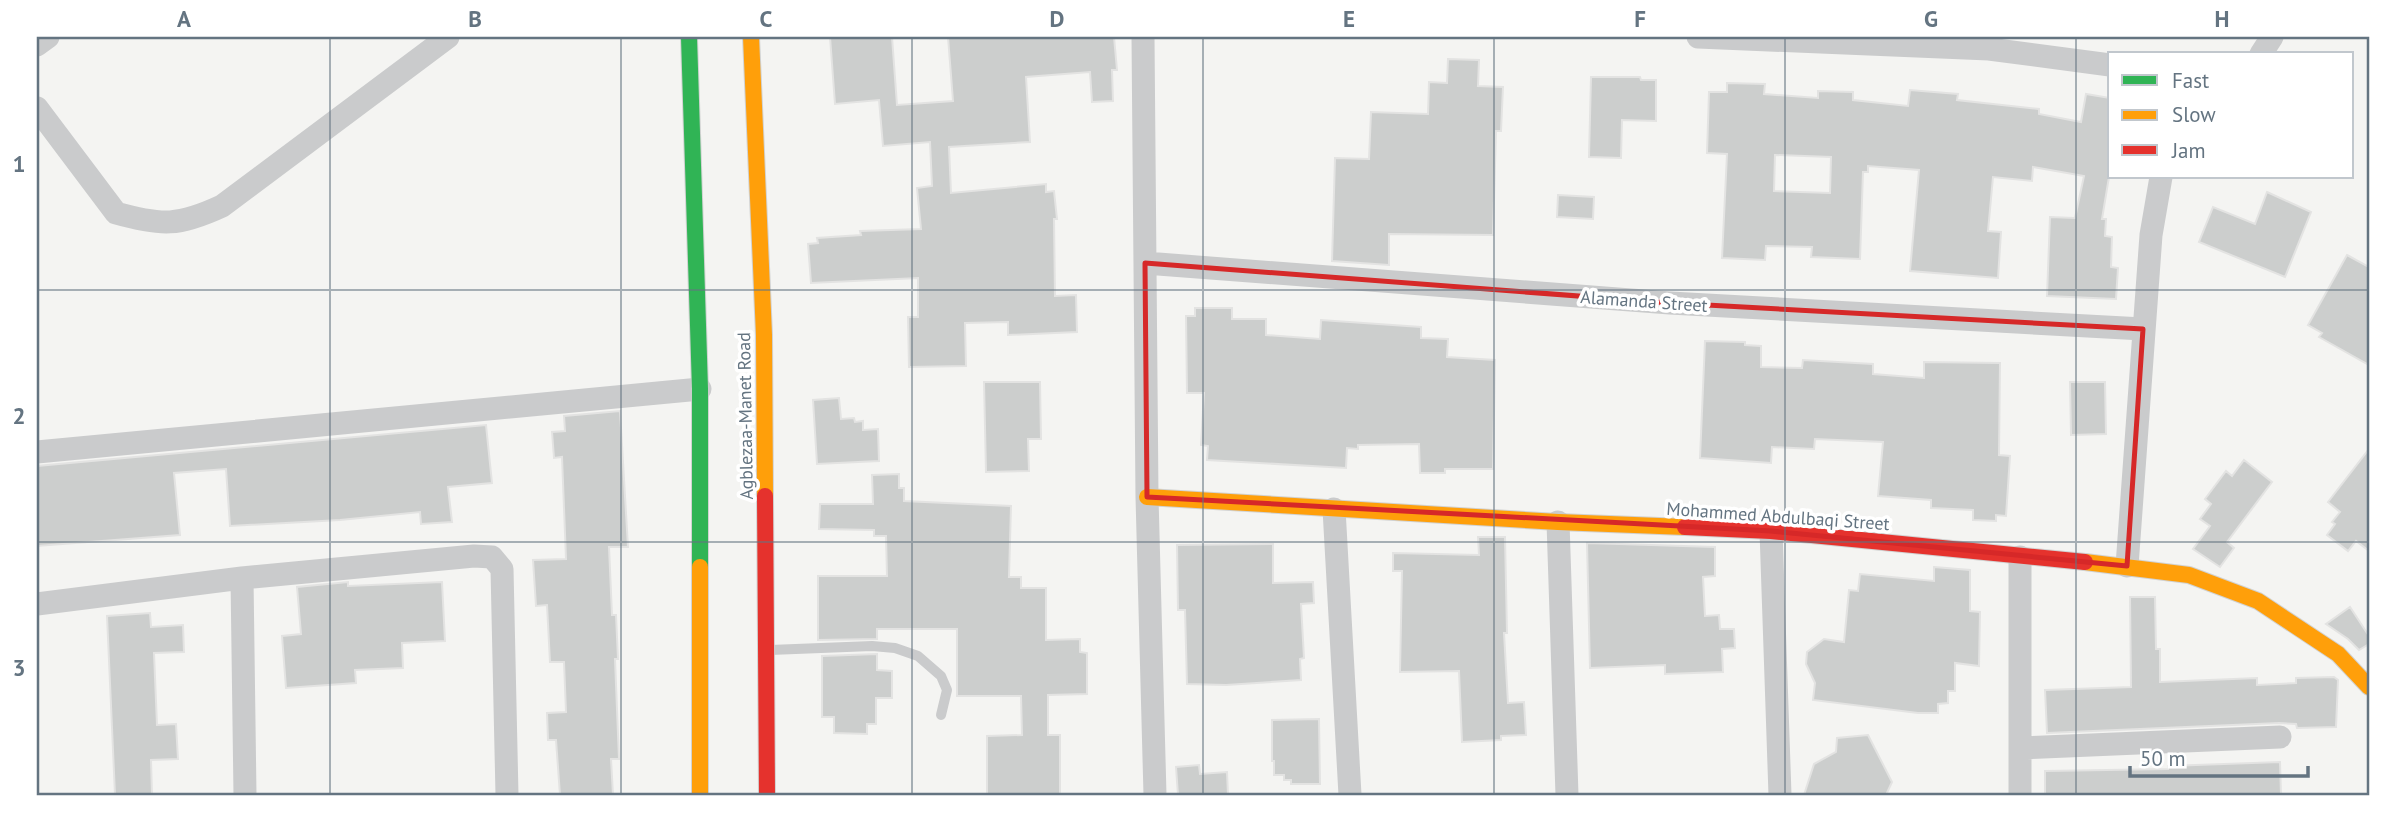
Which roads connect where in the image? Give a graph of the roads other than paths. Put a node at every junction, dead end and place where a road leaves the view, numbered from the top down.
1 (48, 37) edge
2 (448, 37) edge
3 (689, 37) edge
4 (751, 37) edge
5 (1143, 37) edge
6 (1698, 37) edge
7 (2272, 37) edge
8 (1992, 43) edge
9 (37, 45) edge
10 (2262, 52) edge
11 (2108, 65) edge
12 (37, 107) edge
13 (2161, 178) edge
14 (1145, 264) junction
15 (2143, 329) junction
16 (701, 389) junction
17 (37, 452) edge
18 (1147, 497) junction
19 (1334, 509) junction
20 (1558, 522) junction
21 (1772, 531) junction
22 (2020, 557) junction
23 (2127, 566) junction
24 (242, 578) junction
25 (37, 604) edge
26 (767, 650) junction
27 (2369, 687) edge
28 (941, 715) dead end
29 (2280, 737) dead end
30 (2020, 748) junction
31 (245, 795) edge
32 (507, 795) edge
33 (700, 795) edge
34 (766, 795) edge
35 (1155, 795) edge
36 (1350, 795) edge
37 (1567, 795) edge
38 (1780, 795) edge
39 (2020, 795) edge

1 - 9 street
2 - 12 street
3 - 16 main road
4 - 26 main road, Agblezaa-Manet Road
5 - 14 street
6 - 8 street
7 - 10 street
8 - 11 street
13 - 15 street
14 - 15 street, Alamanda Street
14 - 18 street
15 - 23 street
16 - 17 street
16 - 33 main road
18 - 19 main road, Mohammed Abdulbaqi Street
18 - 35 street
19 - 20 main road, Mohammed Abdulbaqi Street
19 - 36 street
20 - 21 main road, Mohammed Abdulbaqi Street
20 - 37 street
21 - 22 main road, Mohammed Abdulbaqi Street
21 - 38 street
22 - 23 main road, Mohammed Abdulbaqi Street
22 - 30 street
23 - 27 main road, Mohammed Abdulbaqi Street
24 - 25 street
24 - 31 street
24 - 32 street
26 - 28 lane
26 - 34 main road, Agblezaa-Manet Road
29 - 30 street
30 - 39 street

